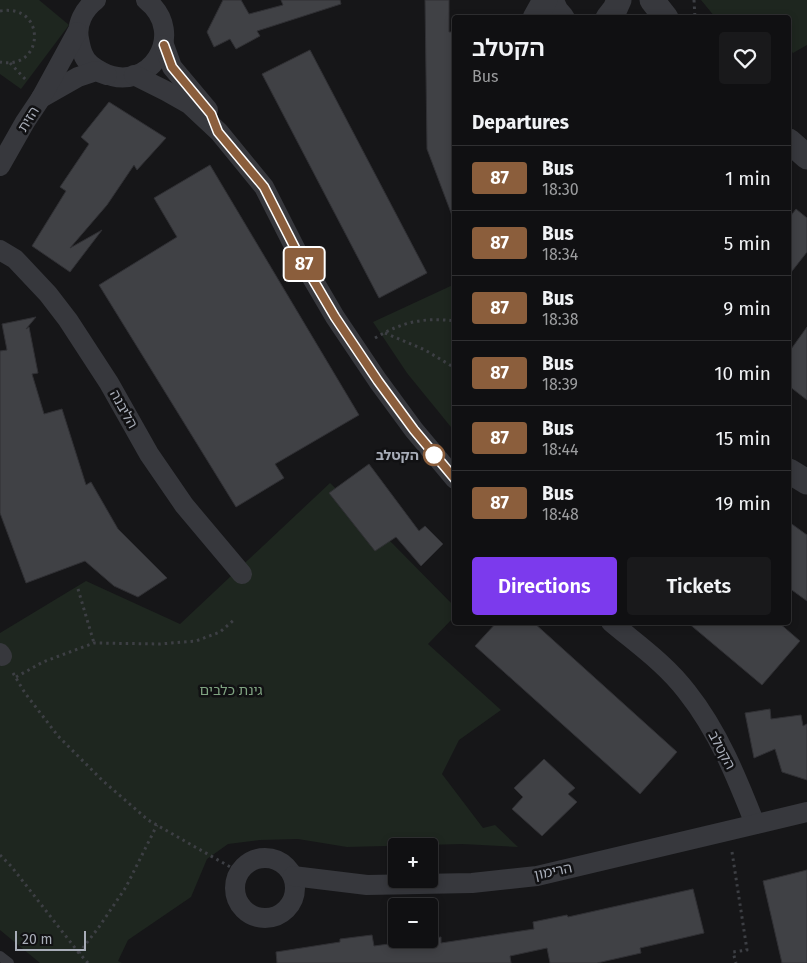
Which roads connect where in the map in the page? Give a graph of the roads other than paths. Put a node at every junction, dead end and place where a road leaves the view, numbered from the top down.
1 (96, 0) edge
2 (146, 0) edge
3 (545, 0) edge
4 (551, 0) edge
5 (619, 0) edge
6 (652, 0) edge
7 (160, 8) edge
8 (537, 15) edge
9 (559, 15) edge
10 (610, 15) edge
11 (664, 15) edge
12 (77, 32) junction
13 (164, 45) junction
14 (134, 75) junction
15 (112, 77) junction
16 (41, 98) junction
17 (218, 132) junction
18 (791, 143) edge
19 (807, 157) edge
20 (0, 166) edge
21 (0, 250) edge
22 (791, 472) edge
23 (452, 475) edge
24 (807, 482) edge
25 (242, 574) dead end
26 (614, 625) edge
27 (807, 812) edge
28 (755, 824) junction
29 (293, 876) junction
30 (0, 956) edge
31 (9, 963) edge

1 - 12 street, הזית
2 - 7 street
3 - 8 street
4 - 9 street
5 - 10 street
6 - 11 street
7 - 13 street
12 - 15 street
12 - 16 street, הזית
13 - 14 street
13 - 17 street
14 - 15 street, הזית
14 - 17 street
15 - 16 street, הזית
16 - 20 street, הזית
17 - 23 street
18 - 19 street
21 - 25 street, הליבנה
22 - 24 street
26 - 28 street, הקטלב
27 - 28 street, הרימון
28 - 29 street, הרימון
29 - 29 street
30 - 31 lane

